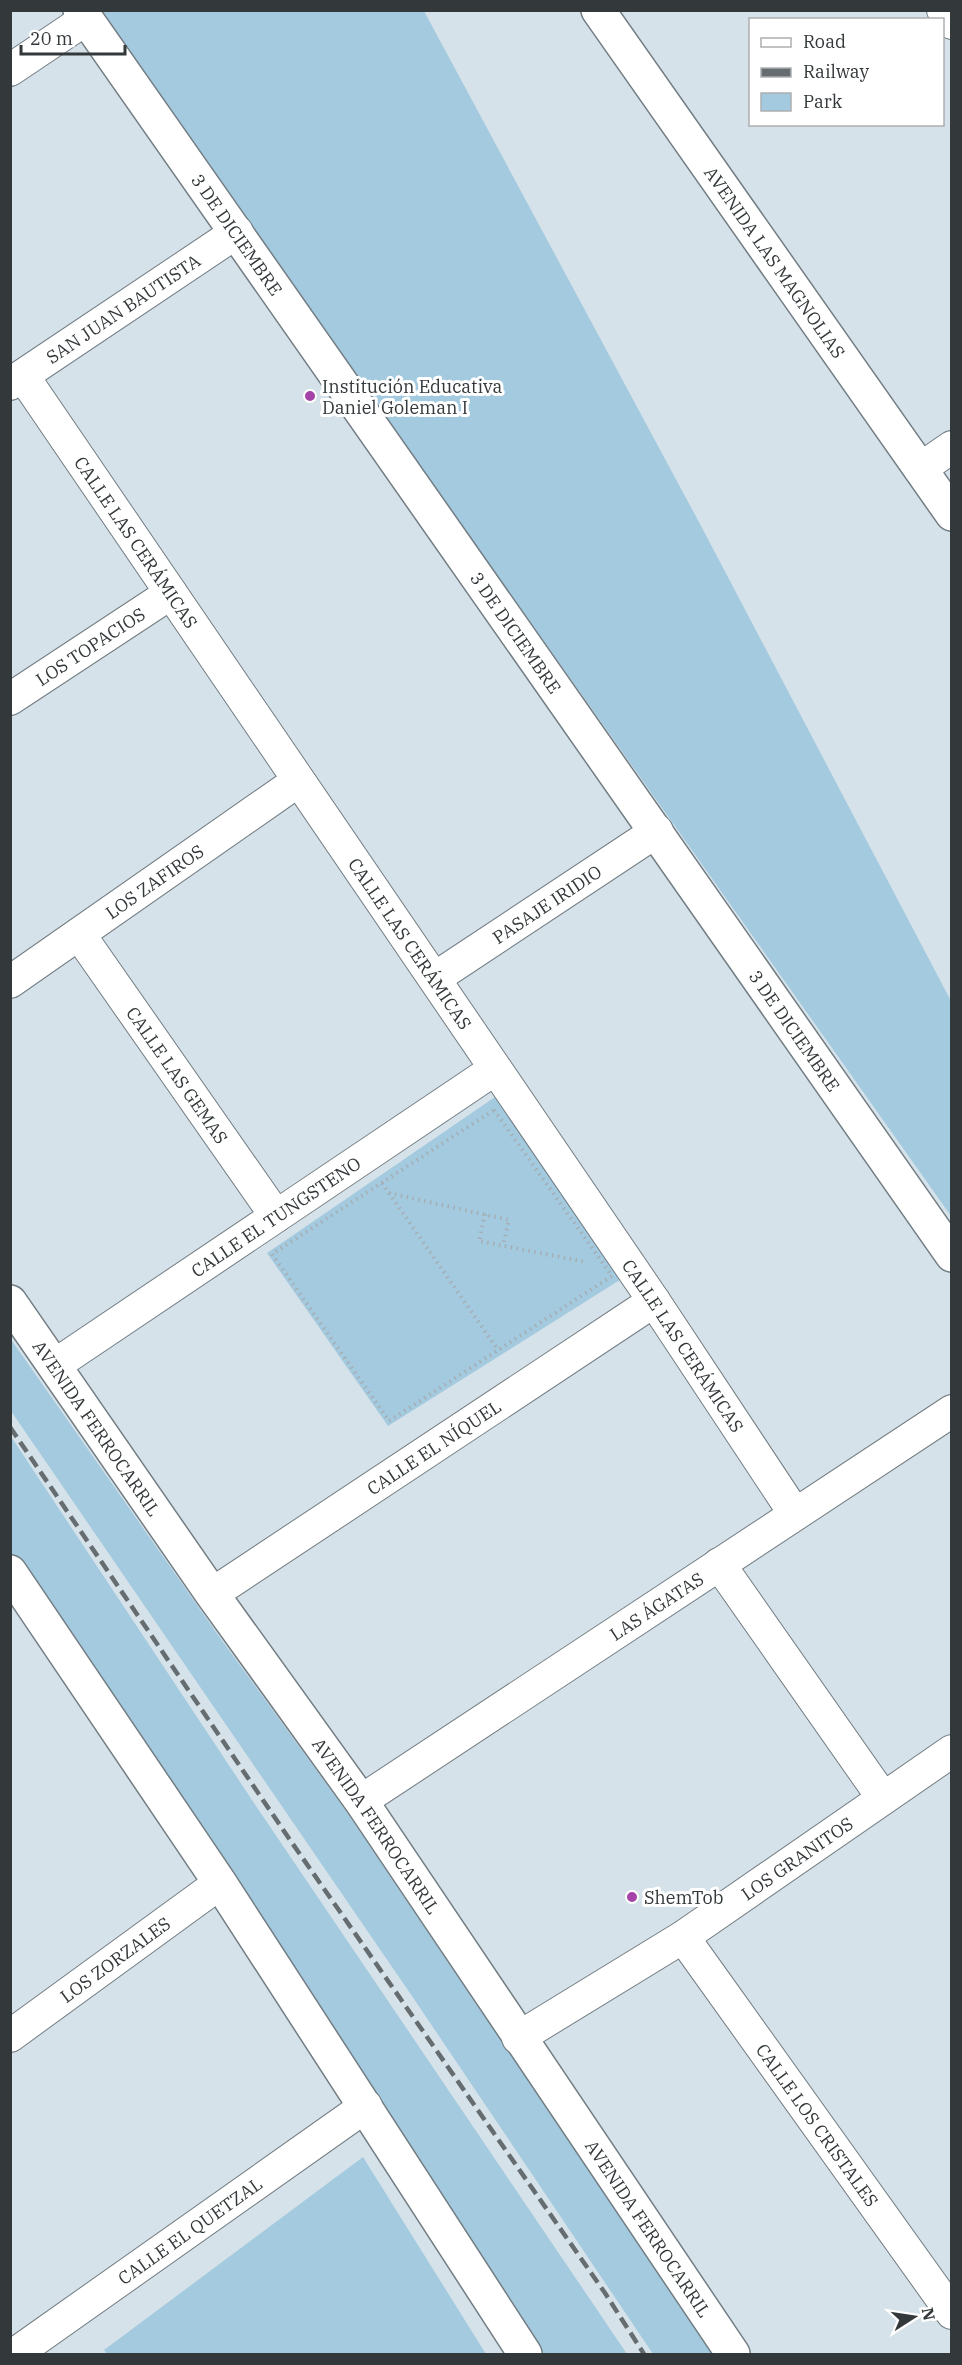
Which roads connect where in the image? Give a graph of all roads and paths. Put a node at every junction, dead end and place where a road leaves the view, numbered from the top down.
1 (598, 10) edge
2 (943, 10) edge
3 (83, 15) edge
4 (951, 23) edge
5 (10, 70) edge
6 (237, 232) junction
7 (17, 380) edge
8 (951, 447) edge
9 (920, 469) junction
10 (951, 514) edge
11 (171, 593) junction
12 (10, 699) edge
13 (298, 781) junction
14 (657, 831) junction
15 (79, 934) junction
16 (435, 978) junction
17 (10, 981) edge
18 (495, 1069) junction
19 (381, 1183) junction
20 (388, 1192) junction
21 (485, 1214) junction
22 (276, 1216) junction
23 (503, 1246) junction
24 (951, 1255) edge
25 (604, 1266) junction
26 (654, 1301) junction
27 (10, 1302) edge
28 (498, 1350) junction
29 (55, 1365) junction
30 (951, 1411) edge
31 (795, 1514) junction
32 (719, 1564) junction
33 (10, 1572) edge
34 (212, 1594) junction
35 (951, 1751) edge
36 (883, 1798) junction
37 (361, 1802) junction
38 (220, 1883) junction
39 (683, 1937) junction
40 (10, 2036) edge
41 (518, 2038) junction
42 (366, 2106) junction
43 (951, 2313) edge
44 (15, 2355) edge
45 (525, 2355) edge
46 (733, 2355) edge

1 - 9 street, AVENIDA LAS MAGNOLIAS
2 - 4 street
3 - 5 street
3 - 6 street, 3 DE DICIEMBRE
6 - 7 street, SAN JUAN BAUTISTA
6 - 14 street, 3 DE DICIEMBRE
7 - 11 street, CALLE LAS CERÁMICAS
8 - 9 street
9 - 10 street, AVENIDA LAS MAGNOLIAS
11 - 12 street, LOS TOPACIOS
11 - 13 street, CALLE LAS CERÁMICAS
13 - 15 street, LOS ZAFIROS
13 - 16 street, CALLE LAS CERÁMICAS
14 - 16 street, PASAJE IRIDIO
14 - 24 street, 3 DE DICIEMBRE
15 - 17 street, LOS ZAFIROS
15 - 22 street, CALLE LAS GEMAS
16 - 18 street, CALLE LAS CERÁMICAS
18 - 22 street, CALLE EL TUNGSTENO
18 - 26 street, CALLE LAS CERÁMICAS
19 - 20 path
19 - 25 path
19 - 28 path
20 - 21 path
20 - 28 path
21 - 23 path
21 - 23 path
22 - 29 street, CALLE EL TUNGSTENO
23 - 25 path
25 - 28 path
26 - 31 street, CALLE LAS CERÁMICAS
26 - 34 street, CALLE EL NÍQUEL
27 - 29 street, AVENIDA FERROCARRIL
29 - 34 street, AVENIDA FERROCARRIL
30 - 31 street, LAS ÁGATAS
31 - 32 street, LAS ÁGATAS
32 - 36 street
32 - 37 street, LAS ÁGATAS
33 - 38 street
34 - 37 street, AVENIDA FERROCARRIL
35 - 36 street, LOS GRANITOS
36 - 39 street, LOS GRANITOS
37 - 41 street, AVENIDA FERROCARRIL
38 - 40 street, LOS ZORZALES
38 - 42 street
39 - 41 street, LOS GRANITOS
39 - 43 street, CALLE LOS CRISTALES
41 - 46 street, AVENIDA FERROCARRIL
42 - 44 street, CALLE EL QUETZAL
42 - 45 street

